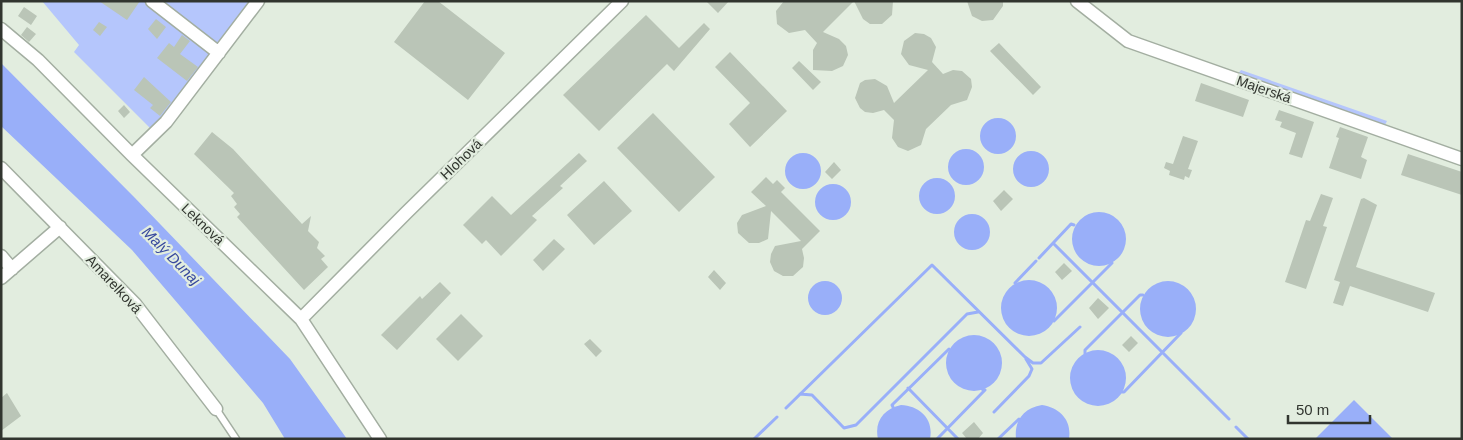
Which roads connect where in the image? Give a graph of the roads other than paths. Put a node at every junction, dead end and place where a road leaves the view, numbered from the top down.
1 (152, 1) edge
2 (258, 1) edge
3 (622, 1) edge
4 (1077, 1) edge
5 (1, 29) edge
6 (219, 53) junction
7 (132, 155) junction
8 (1462, 159) edge
9 (4, 175) edge
10 (60, 226) junction
11 (1, 256) edge
12 (12, 269) junction
13 (1, 278) edge
14 (301, 319) junction
15 (216, 409) joint
16 (236, 439) edge
17 (380, 439) edge

1 - 6 street
2 - 6 street
3 - 14 street, Hlohová
4 - 8 street, Majerská
5 - 7 street, Leknová
6 - 7 street
7 - 14 street, Leknová
9 - 10 street, Amarelková
10 - 12 street
10 - 15 street, Amarelková
11 - 12 street
12 - 13 street
14 - 17 street, Leknová
15 - 16 lane

